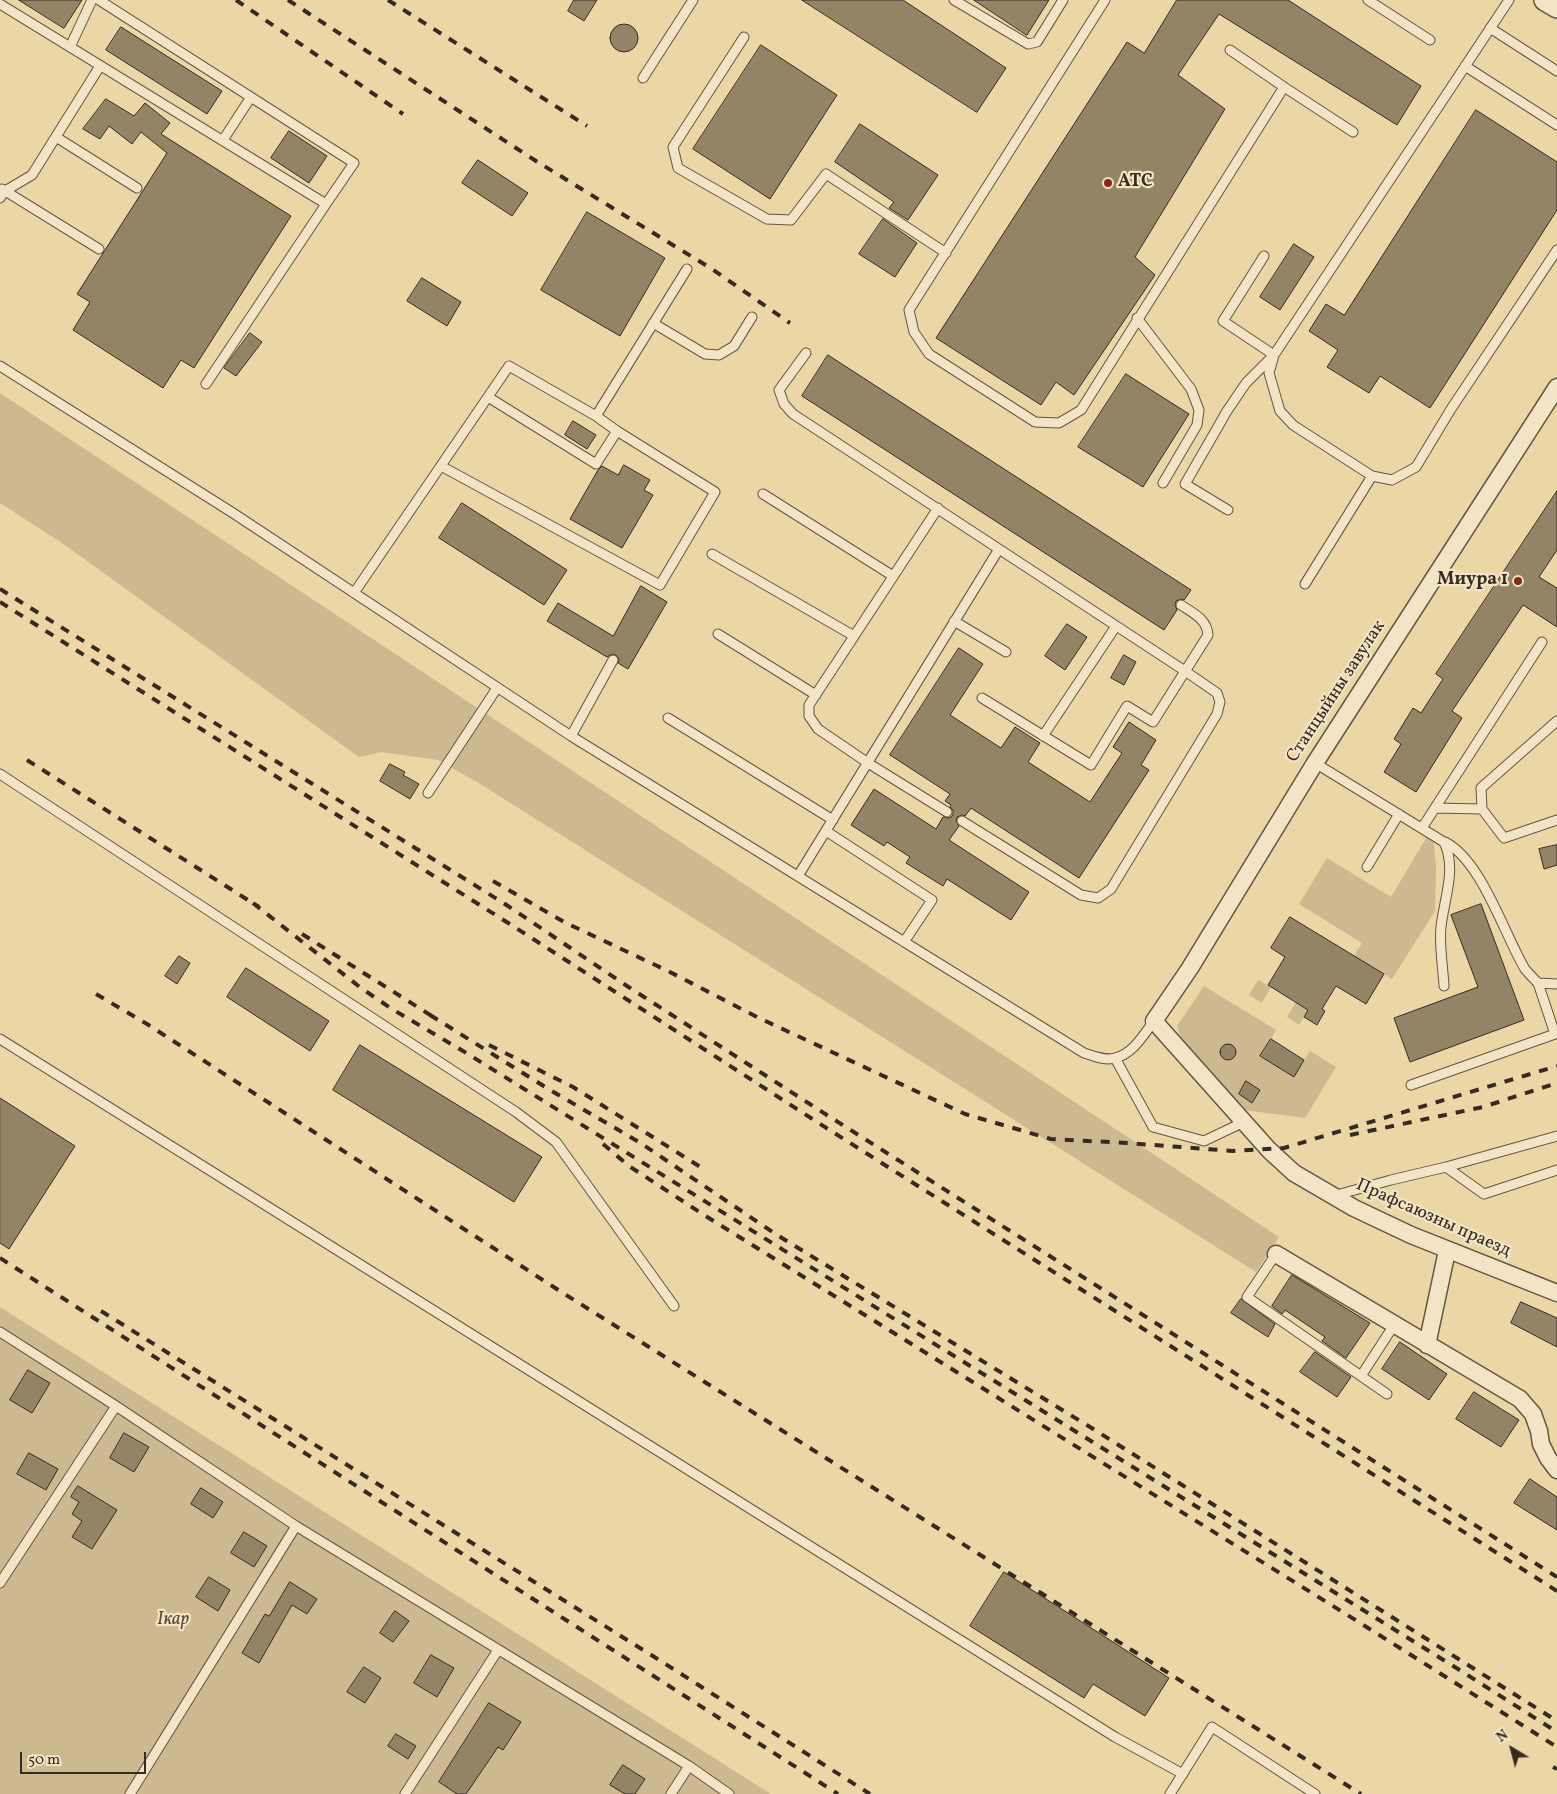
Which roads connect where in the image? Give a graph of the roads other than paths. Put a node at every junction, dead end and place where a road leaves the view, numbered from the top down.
1 (92, 0) edge
2 (99, 0) edge
3 (954, 0) edge
4 (1063, 0) edge
5 (1105, 0) edge
6 (1368, 0) edge
7 (1509, 0) edge
8 (1545, 0) edge
9 (691, 1) edge
10 (0, 4) edge
11 (1557, 8) edge
12 (1490, 28) junction
13 (744, 37) dead end
14 (1430, 40) dead end
15 (70, 46) junction
16 (1230, 50) dead end
17 (100, 66) junction
18 (1465, 66) junction
19 (1557, 71) edge
20 (643, 78) dead end
21 (1284, 87) junction
22 (251, 97) junction
23 (1557, 125) edge
24 (1353, 132) dead end
25 (56, 137) junction
26 (223, 140) junction
27 (137, 188) dead end
28 (2, 192) edge
29 (326, 204) junction
30 (99, 250) dead end
31 (1557, 250) edge
32 (946, 253) junction
33 (1264, 256) dead end
34 (687, 269) dead end
35 (752, 317) dead end
36 (1137, 318) junction
37 (653, 323) junction
38 (806, 353) dead end
39 (1274, 355) junction
40 (0, 366) edge
41 (206, 384) dead end
42 (1557, 387) edge
43 (488, 396) junction
44 (596, 416) junction
45 (617, 431) junction
46 (440, 466) junction
47 (1372, 476) junction
48 (1163, 483) dead end
49 (763, 494) dead end
50 (938, 508) junction
51 (1228, 510) dead end
52 (999, 549) junction
53 (712, 554) dead end
54 (893, 576) junction
55 (1304, 584) dead end
56 (660, 586) junction
57 (354, 593) junction
58 (655, 594) dead end
59 (1181, 605) dead end
60 (954, 621) junction
61 (1116, 626) junction
62 (718, 634) dead end
63 (854, 636) junction
64 (1542, 642) dead end
65 (1006, 652) dead end
66 (613, 660) dead end
67 (1185, 671) junction
68 (497, 688) junction
69 (816, 694) junction
70 (982, 698) dead end
71 (668, 718) dead end
72 (1557, 721) edge
73 (571, 736) junction
74 (1043, 736) junction
75 (868, 763) junction
76 (1315, 763) junction
77 (0, 774) edge
78 (428, 793) dead end
79 (1435, 808) junction
80 (1482, 809) junction
81 (947, 812) dead end
82 (1399, 814) junction
83 (833, 820) junction
84 (1557, 820) edge
85 (962, 821) dead end
86 (1422, 828) junction
87 (826, 831) junction
88 (1444, 842) junction
89 (1367, 867) dead end
90 (798, 876) junction
91 (904, 942) junction
92 (1538, 983) junction
93 (1557, 984) edge
94 (1444, 986) dead end
95 (1154, 1021) junction
96 (0, 1039) edge
97 (1115, 1058) junction
98 (1412, 1085) dead end
99 (1244, 1122) junction
100 (1557, 1136) edge
101 (1446, 1167) junction
102 (1557, 1170) edge
103 (1333, 1196) junction
104 (1448, 1251) junction
105 (1276, 1254) joint
106 (1557, 1293) edge
107 (674, 1306) dead end
108 (1394, 1325) junction
109 (0, 1332) edge
110 (1427, 1345) junction
111 (1360, 1376) junction
112 (1387, 1394) dead end
113 (116, 1406) junction
114 (1557, 1470) edge
115 (296, 1526) junction
116 (0, 1583) edge
117 (498, 1650) junction
118 (689, 1766) junction
119 (1182, 1774) junction
120 (130, 1794) edge
121 (405, 1794) edge
122 (671, 1794) edge
123 (729, 1794) edge
124 (1170, 1794) edge
125 (1315, 1794) edge

1 - 15 lane
2 - 22 lane
3 - 4 lane
5 - 32 lane
6 - 14 lane
7 - 12 lane
8 - 11 street
9 - 20 lane
10 - 15 lane
12 - 18 lane
12 - 19 lane
13 - 32 lane
15 - 17 lane
16 - 21 lane
17 - 25 lane
17 - 26 lane
18 - 23 lane
18 - 39 lane
21 - 24 lane
21 - 36 lane
22 - 26 lane
22 - 29 lane
25 - 27 lane
25 - 28 lane
26 - 29 lane
28 - 30 lane
29 - 41 lane
31 - 47 lane
32 - 36 lane
33 - 39 lane
34 - 37 lane
35 - 37 lane
36 - 48 lane
37 - 44 lane
38 - 50 lane
39 - 47 lane
39 - 51 lane
40 - 57 lane
42 - 76 street, Станцыйны завулак
43 - 44 lane
43 - 45 lane
43 - 46 lane
44 - 45 lane
45 - 56 lane
46 - 56 lane
46 - 57 lane
47 - 55 lane
49 - 54 lane
50 - 52 lane
50 - 54 lane
52 - 60 lane
52 - 61 lane
53 - 63 lane
54 - 63 lane
56 - 58 lane
57 - 68 lane
59 - 67 lane
60 - 65 lane
60 - 75 lane
61 - 67 lane
61 - 74 lane
62 - 69 lane
63 - 69 lane
64 - 79 lane
66 - 73 lane
67 - 74 lane
67 - 85 lane
68 - 73 lane
68 - 78 lane
69 - 75 lane
70 - 74 lane
71 - 83 lane
72 - 80 lane
73 - 90 lane
75 - 81 lane
75 - 83 lane
76 - 82 lane
76 - 95 street, Станцыйны завулак
77 - 107 lane
79 - 80 lane
79 - 86 lane
80 - 84 lane
82 - 86 lane
82 - 89 lane
83 - 87 lane
86 - 88 lane
87 - 90 lane
87 - 91 lane
88 - 92 lane
88 - 94 lane
90 - 91 lane
91 - 97 lane
92 - 93 lane
92 - 98 lane
95 - 97 lane
95 - 99 street, Прафсаюзны праезд
96 - 119 lane
97 - 99 lane
99 - 103 street, Прафсаюзны праезд
100 - 101 lane
101 - 102 lane
101 - 103 lane
103 - 104 street, Прафсаюзны праезд
104 - 106 street, Прафсаюзны праезд
104 - 110 street
105 - 108 street
105 - 111 lane
108 - 110 street
108 - 111 lane
109 - 113 lane
110 - 114 street
111 - 112 lane
113 - 115 lane
113 - 116 lane
115 - 117 lane
115 - 120 lane
117 - 118 lane
117 - 121 lane
118 - 122 lane
118 - 123 lane
119 - 124 lane
119 - 125 lane

